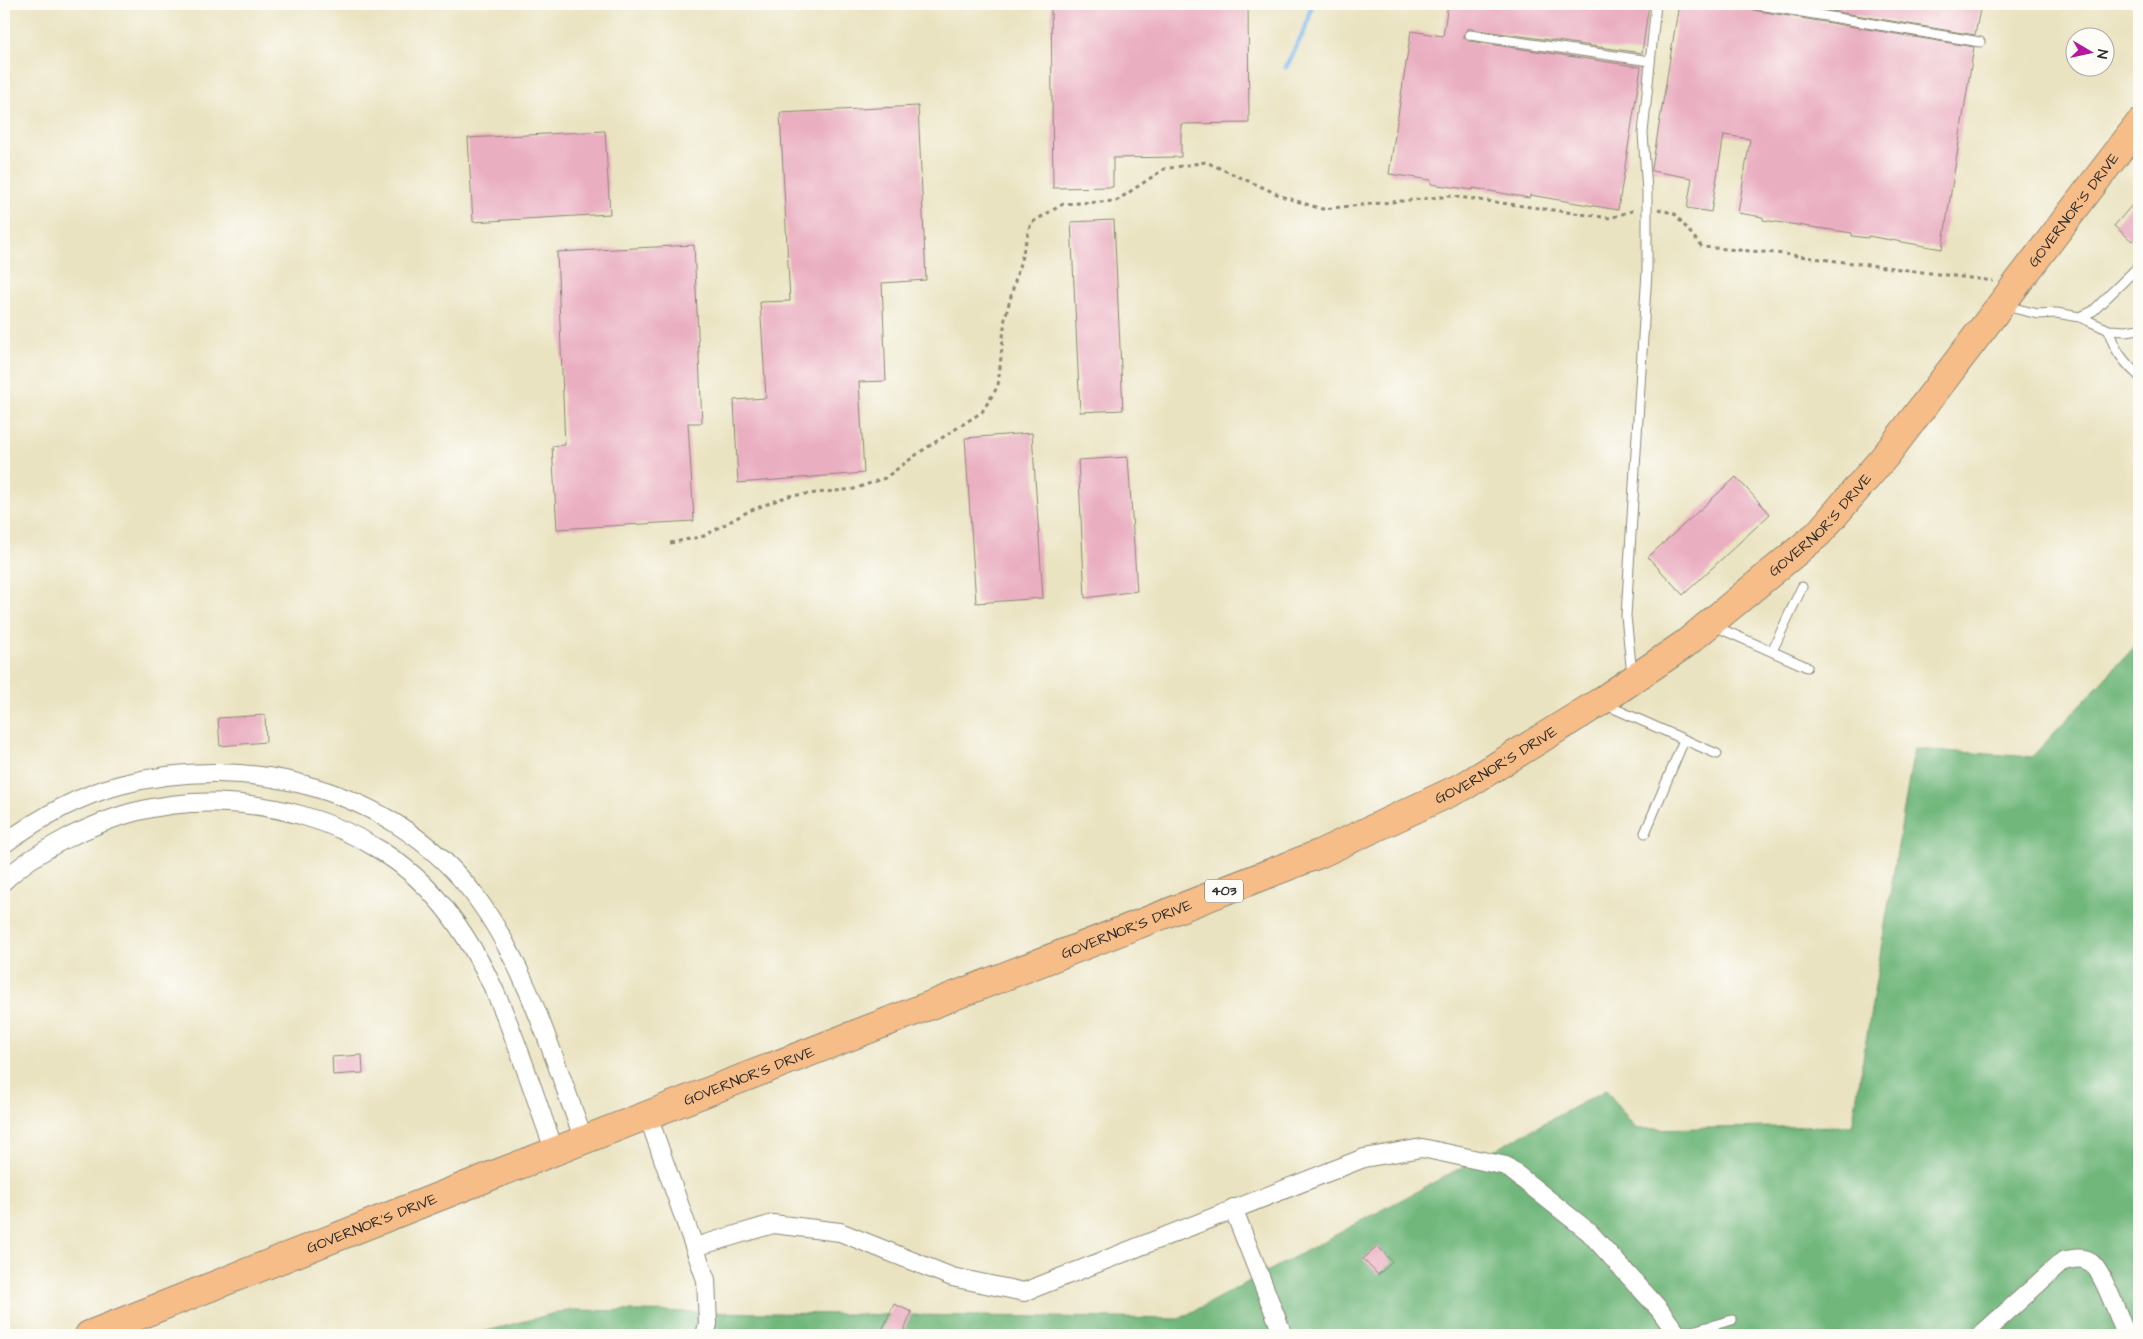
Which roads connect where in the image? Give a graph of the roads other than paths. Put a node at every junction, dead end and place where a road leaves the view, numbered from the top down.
1 (1656, 4) edge
2 (1754, 4) edge
3 (1470, 35) dead end
4 (1980, 42) dead end
5 (1650, 61) junction
6 (2139, 124) edge
7 (2139, 266) edge
8 (2008, 295) junction
9 (2080, 317) junction
10 (2139, 329) edge
11 (2109, 330) junction
12 (2139, 376) edge
13 (1802, 587) dead end
14 (1710, 624) junction
15 (1772, 651) junction
16 (1807, 667) dead end
17 (1633, 680) junction
18 (1600, 702) junction
19 (1684, 740) junction
20 (1717, 754) dead end
21 (1645, 833) dead end
22 (4, 844) edge
23 (4, 881) edge
24 (648, 1116) junction
25 (584, 1140) junction
26 (555, 1152) junction
27 (1233, 1208) junction
28 (694, 1247) junction
29 (1732, 1320) dead end
30 (89, 1335) edge
31 (705, 1335) edge
32 (1283, 1335) edge
33 (1678, 1335) edge
34 (1982, 1335) edge
35 (2126, 1335) edge

1 - 5 lane
2 - 4 lane
3 - 5 lane
5 - 17 lane
6 - 8 main road, GOVERNOR'S DRIVE / 403
7 - 9 lane
8 - 9 lane
8 - 14 main road, GOVERNOR'S DRIVE / 403
9 - 11 lane
10 - 11 lane
11 - 12 lane
13 - 15 lane
14 - 15 lane
14 - 17 main road, GOVERNOR'S DRIVE / 403
15 - 16 lane
17 - 18 main road, GOVERNOR'S DRIVE / 403
18 - 19 lane
18 - 24 main road, GOVERNOR'S DRIVE / 403
19 - 20 lane
19 - 21 lane
22 - 25 street
23 - 26 street
24 - 25 main road, GOVERNOR'S DRIVE / 403
24 - 28 street
25 - 26 main road, GOVERNOR'S DRIVE / 403
26 - 30 main road, GOVERNOR'S DRIVE / 403
27 - 28 street
27 - 32 street
27 - 33 street
28 - 31 street
29 - 33 lane
34 - 35 street

